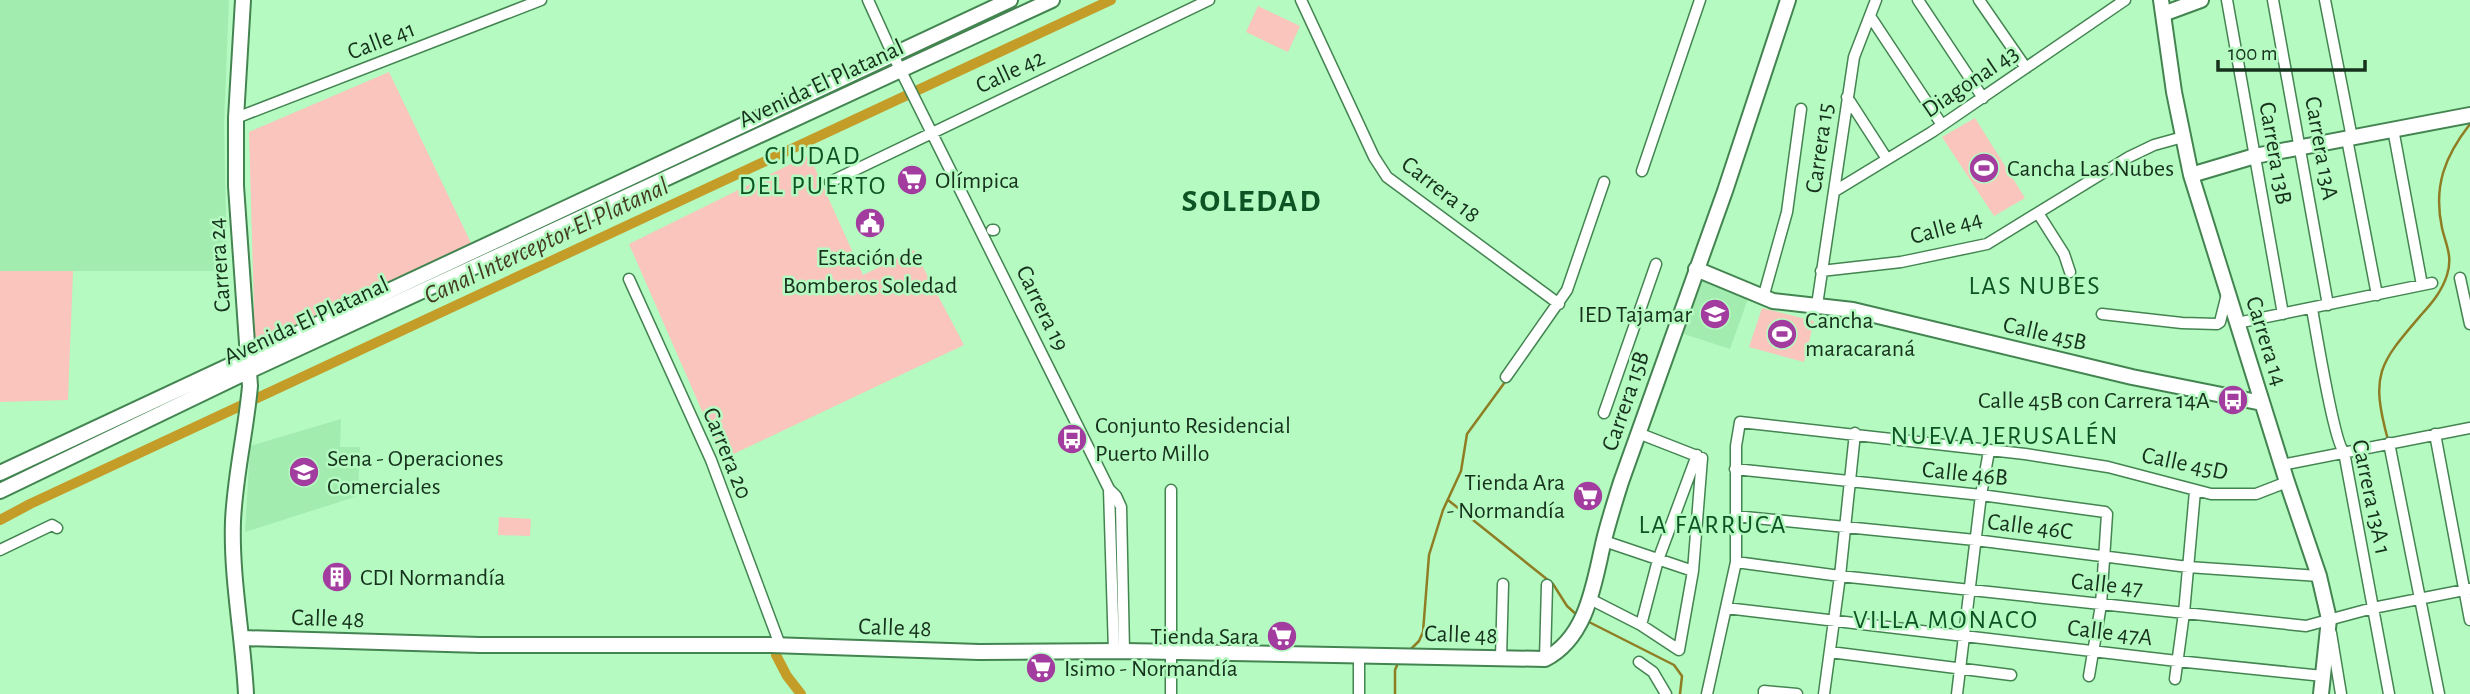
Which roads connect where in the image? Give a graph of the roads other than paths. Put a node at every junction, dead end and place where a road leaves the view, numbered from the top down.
1 (243, 0) edge
2 (541, 0) edge
3 (868, 0) edge
4 (1010, 0) edge
5 (1052, 0) edge
6 (1209, 0) edge
7 (1301, 0) edge
8 (1700, 0) edge
9 (1788, 0) edge
10 (1876, 0) edge
11 (1918, 0) edge
12 (1979, 0) edge
13 (2103, 0) edge
14 (2125, 0) edge
15 (2201, 0) edge
16 (2227, 0) edge
17 (2273, 0) edge
18 (2325, 0) edge
19 (2162, 7) edge
20 (2110, 10) junction
21 (1870, 16) junction
22 (893, 55) junction
23 (2026, 68) junction
24 (903, 75) junction
25 (1847, 97) junction
26 (1983, 98) junction
27 (1801, 109) dead end
28 (2466, 116) edge
29 (236, 118) junction
30 (1942, 125) junction
31 (2393, 129) junction
32 (931, 131) junction
33 (2183, 137) junction
34 (2350, 138) junction
35 (2301, 148) junction
36 (2255, 156) junction
37 (1887, 159) junction
38 (1642, 171) dead end
39 (2191, 175) junction
40 (830, 182) dead end
41 (1604, 182) dead end
42 (1835, 191) junction
43 (2038, 213) junction
44 (1656, 264) dead end
45 (1696, 269) junction
46 (1821, 271) junction
47 (2070, 272) dead end
48 (2462, 278) edge
49 (629, 279) dead end
50 (2227, 290) junction
51 (2377, 295) junction
52 (1763, 298) junction
53 (1559, 304) junction
54 (2328, 305) junction
55 (1817, 306) junction
56 (2312, 309) junction
57 (2102, 314) dead end
58 (2283, 314) junction
59 (2237, 323) junction
60 (2470, 324) edge
61 (248, 364) junction
62 (1506, 377) dead end
63 (2262, 403) junction
64 (1604, 413) dead end
65 (2470, 428) edge
66 (1638, 433) junction
67 (1855, 433) junction
68 (2435, 434) junction
69 (2389, 443) junction
70 (1989, 451) junction
71 (2344, 452) junction
72 (1700, 457) junction
73 (2282, 465) junction
74 (1735, 469) junction
75 (0, 472) edge
76 (1849, 482) junction
77 (2287, 482) junction
78 (1171, 490) dead end
79 (0, 491) edge
80 (2195, 491) junction
81 (1981, 495) junction
82 (1735, 516) junction
83 (1844, 526) junction
84 (57, 528) dead end
85 (1975, 540) junction
86 (1604, 541) junction
87 (0, 550) edge
88 (2104, 557) junction
89 (1658, 560) junction
90 (1736, 562) junction
91 (2188, 567) junction
92 (1693, 571) junction
93 (1840, 576) junction
94 (2319, 576) junction
95 (1503, 584) dead end
96 (1547, 585) dead end
97 (1969, 590) junction
98 (2467, 590) edge
99 (1590, 599) junction
100 (2421, 599) junction
101 (2101, 605) junction
102 (1726, 608) junction
103 (2373, 608) junction
104 (2184, 613) junction
105 (2329, 619) junction
106 (1833, 620) junction
107 (2470, 620) edge
108 (1641, 625) junction
109 (1964, 636) junction
110 (242, 638) junction
111 (778, 645) junction
112 (2092, 650) junction
113 (1119, 651) junction
114 (1171, 652) junction
115 (1830, 652) junction
116 (1359, 655) junction
117 (1501, 658) junction
118 (1545, 659) junction
119 (2177, 661) junction
120 (1639, 662) dead end
121 (1961, 670) junction
122 (2011, 675) dead end
123 (2323, 676) junction
124 (2089, 677) dead end
125 (2175, 679) dead end
126 (1764, 692) edge
127 (246, 694) edge
128 (1171, 694) edge
129 (1359, 694) edge
130 (1666, 694) edge
131 (1706, 694) edge
132 (1797, 694) edge
133 (1824, 694) edge
134 (1957, 694) edge
135 (2322, 694) edge
136 (2342, 694) edge
137 (2389, 694) edge
138 (2439, 694) edge

1 - 29 street, Carrera 24
2 - 29 street, Calle 41
3 - 22 street, Carrera 19
4 - 22 street, Avenida El Platanal
5 - 24 street, Avenida El Platanal
6 - 32 street, Calle 42
7 - 53 street, Carrera 18
8 - 38 street
9 - 45 street, Carrera 15B
10 - 21 street, Carrera 15
11 - 26 street
12 - 23 street
13 - 20 street
14 - 20 street, Diagonal 43
15 - 19 street
16 - 36 street, Carrera 13B
17 - 35 street, Carrera 13A
18 - 34 street
19 - 33 street, Carrera 14
20 - 23 street, Diagonal 43
21 - 25 street, Carrera 15
21 - 30 street
22 - 24 street, Carrera 19
22 - 61 street, Avenida El Platanal
23 - 26 street, Diagonal 43
24 - 32 street, Carrera 19
24 - 61 street, Avenida El Platanal
25 - 37 street
25 - 42 street, Carrera 15
26 - 30 street, Diagonal 43
27 - 52 street
28 - 31 street
29 - 61 street, Carrera 24
30 - 37 street, Diagonal 43
31 - 34 street
31 - 51 street
32 - 40 street, Calle 42
32 - 113 street, Carrera 19
33 - 39 street, Carrera 14
33 - 43 street, Calle 44
34 - 35 street
34 - 51 street
35 - 36 street
35 - 54 street, Carrera 13A
36 - 39 street
36 - 58 street, Carrera 13B
37 - 42 street, Diagonal 43
39 - 50 street, Carrera 14
41 - 53 street
42 - 46 street, Carrera 15
43 - 46 street, Calle 44
43 - 47 street
44 - 64 street
45 - 52 street, Calle 45B
45 - 66 street, Carrera 15B
46 - 55 street, Carrera 15
48 - 60 street
49 - 111 street, Carrera 20
50 - 57 street
50 - 59 street, Carrera 14
51 - 54 street
52 - 55 street, Calle 45B
53 - 62 street
54 - 56 street
55 - 63 street, Calle 45B
56 - 58 street
56 - 71 street, Carrera 13A 1
58 - 59 street
59 - 63 street, Carrera 14
61 - 75 street, Avenida El Platanal
61 - 79 street, Avenida El Platanal
61 - 110 street, Carrera 24
63 - 73 street, Carrera 14
65 - 68 street
66 - 72 street
66 - 86 street, Carrera 15B
67 - 70 street, Calle 45D
67 - 74 street, Calle 45D
67 - 76 street
68 - 69 street
68 - 98 street
69 - 71 street
69 - 100 street
70 - 80 street, Calle 45D
70 - 81 street
71 - 73 street
71 - 103 street, Carrera 13A 1
72 - 89 street
72 - 92 street
73 - 77 street, Carrera 14
74 - 76 street, Calle 46B
74 - 82 street
76 - 81 street, Calle 46B
76 - 83 street
77 - 80 street, Calle 45D
77 - 94 street, Carrera 14
78 - 114 street
80 - 91 street
81 - 85 street
81 - 88 street, Calle 46B
82 - 83 street, Calle 46C
82 - 90 street
83 - 85 street, Calle 46C
83 - 93 street
84 - 87 street
85 - 88 street, Calle 46C
85 - 97 street
86 - 89 street
86 - 99 street, Carrera 15B
88 - 91 street, Calle 46C
88 - 101 street
89 - 92 street
89 - 108 street
90 - 93 street, Calle 47
90 - 102 street
91 - 94 street, Calle 46C
91 - 104 street
92 - 108 street
93 - 97 street, Calle 47
93 - 106 street
94 - 105 street, Carrera 14
95 - 117 street
96 - 118 street
97 - 101 street, Calle 47
97 - 109 street
98 - 100 street, Calle 47
98 - 107 street
99 - 108 street
99 - 118 street, Carrera 15B
100 - 103 street, Calle 47
100 - 138 street
101 - 104 street, Calle 47
101 - 112 street
102 - 106 street, Calle 47A
102 - 131 street
103 - 105 street, Calle 47
103 - 137 street, Carrera 13A 1
104 - 105 street, Calle 47
104 - 119 street
105 - 123 street, Carrera 14
105 - 136 street
106 - 109 street, Calle 47A
106 - 115 street
109 - 112 street, Calle 47A
109 - 121 street
110 - 111 street, Calle 48
110 - 127 street, Carrera 24
111 - 113 street, Calle 48
112 - 119 street, Calle 47A
112 - 124 street
113 - 114 street, Calle 48
114 - 116 street, Calle 48
114 - 128 street
115 - 121 street
115 - 133 street
116 - 117 street, Calle 48
116 - 129 street
117 - 118 street, Calle 48
119 - 123 street, Calle 47A
119 - 125 street
120 - 130 street
121 - 122 street
121 - 134 street
123 - 135 street, Carrera 14
126 - 132 street

